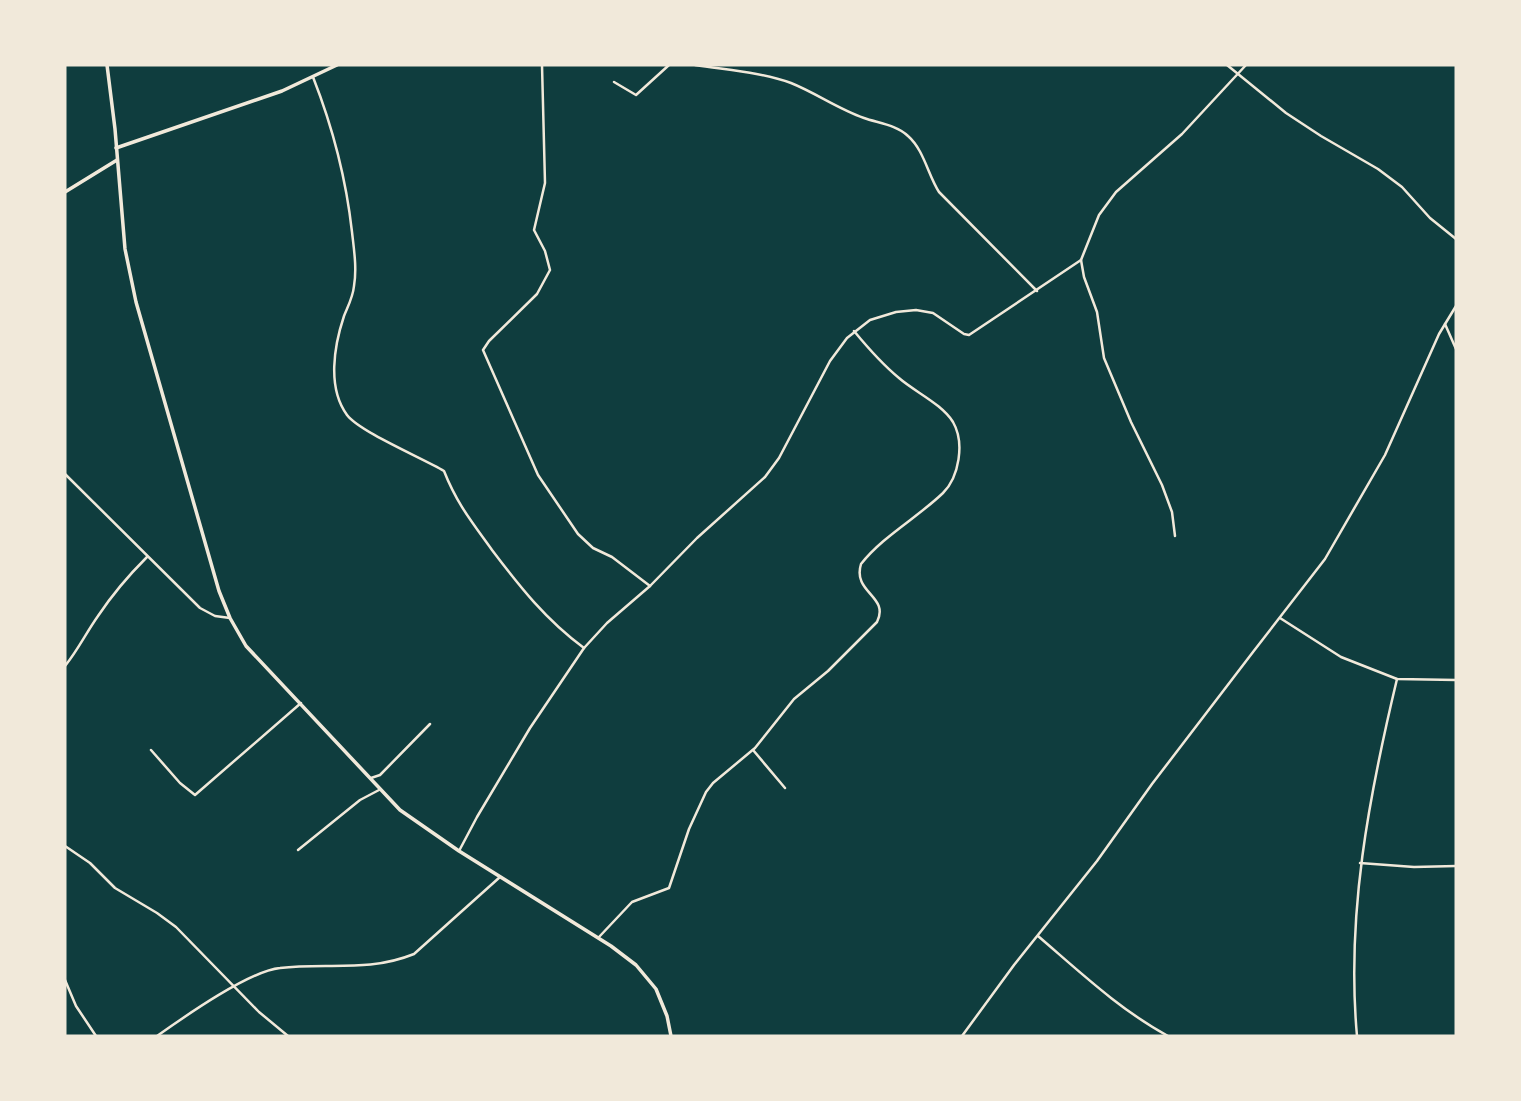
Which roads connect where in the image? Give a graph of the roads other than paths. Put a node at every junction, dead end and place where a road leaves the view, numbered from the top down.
1 (107, 65) edge
2 (337, 65) edge
3 (542, 65) edge
4 (669, 65) edge
5 (695, 65) edge
6 (1227, 65) edge
7 (1246, 65) edge
8 (1239, 73) junction
9 (313, 77) junction
10 (614, 82) dead end
11 (116, 148) junction
12 (117, 160) junction
13 (65, 192) edge
14 (1456, 239) edge
15 (1081, 260) junction
16 (1037, 291) junction
17 (1456, 306) edge
18 (1445, 324) junction
19 (854, 331) junction
20 (1456, 349) edge
21 (65, 474) edge
22 (1175, 536) dead end
23 (146, 557) junction
24 (650, 586) junction
25 (230, 618) junction
26 (1280, 618) junction
27 (584, 648) junction
28 (65, 666) edge
29 (1397, 678) junction
30 (1456, 680) edge
31 (301, 703) junction
32 (430, 724) dead end
33 (151, 750) dead end
34 (753, 750) junction
35 (370, 779) junction
36 (785, 788) dead end
37 (380, 790) junction
38 (65, 846) edge
39 (298, 850) dead end
40 (459, 851) junction
41 (1360, 863) junction
42 (1456, 866) edge
43 (500, 877) junction
44 (1038, 936) junction
45 (598, 937) junction
46 (65, 980) edge
47 (234, 987) junction
48 (96, 1036) edge
49 (157, 1036) edge
50 (288, 1036) edge
51 (671, 1036) edge
52 (962, 1036) edge
53 (1168, 1036) edge
54 (1357, 1036) edge

1 - 11 main road
2 - 9 main road
3 - 24 street
4 - 10 street
5 - 16 street
6 - 8 street
7 - 8 street
8 - 14 street
8 - 15 street
9 - 11 main road
9 - 27 street
11 - 12 main road
12 - 13 main road
12 - 25 main road
15 - 16 street
15 - 22 street
16 - 19 street
17 - 18 street
18 - 20 street
18 - 26 street
19 - 24 street
19 - 34 street
21 - 23 street
23 - 25 street
23 - 28 street
24 - 27 street
25 - 31 main road
26 - 29 street
26 - 44 street
27 - 40 street
29 - 30 street
29 - 41 street
31 - 33 street
31 - 35 main road
32 - 35 street
34 - 36 street
34 - 45 street
35 - 37 main road
37 - 39 street
37 - 40 main road
38 - 47 street
40 - 43 main road
41 - 42 street
41 - 54 street
43 - 45 main road
43 - 47 street
44 - 52 street
44 - 53 street
45 - 51 main road
46 - 48 street
47 - 49 street
47 - 50 street

